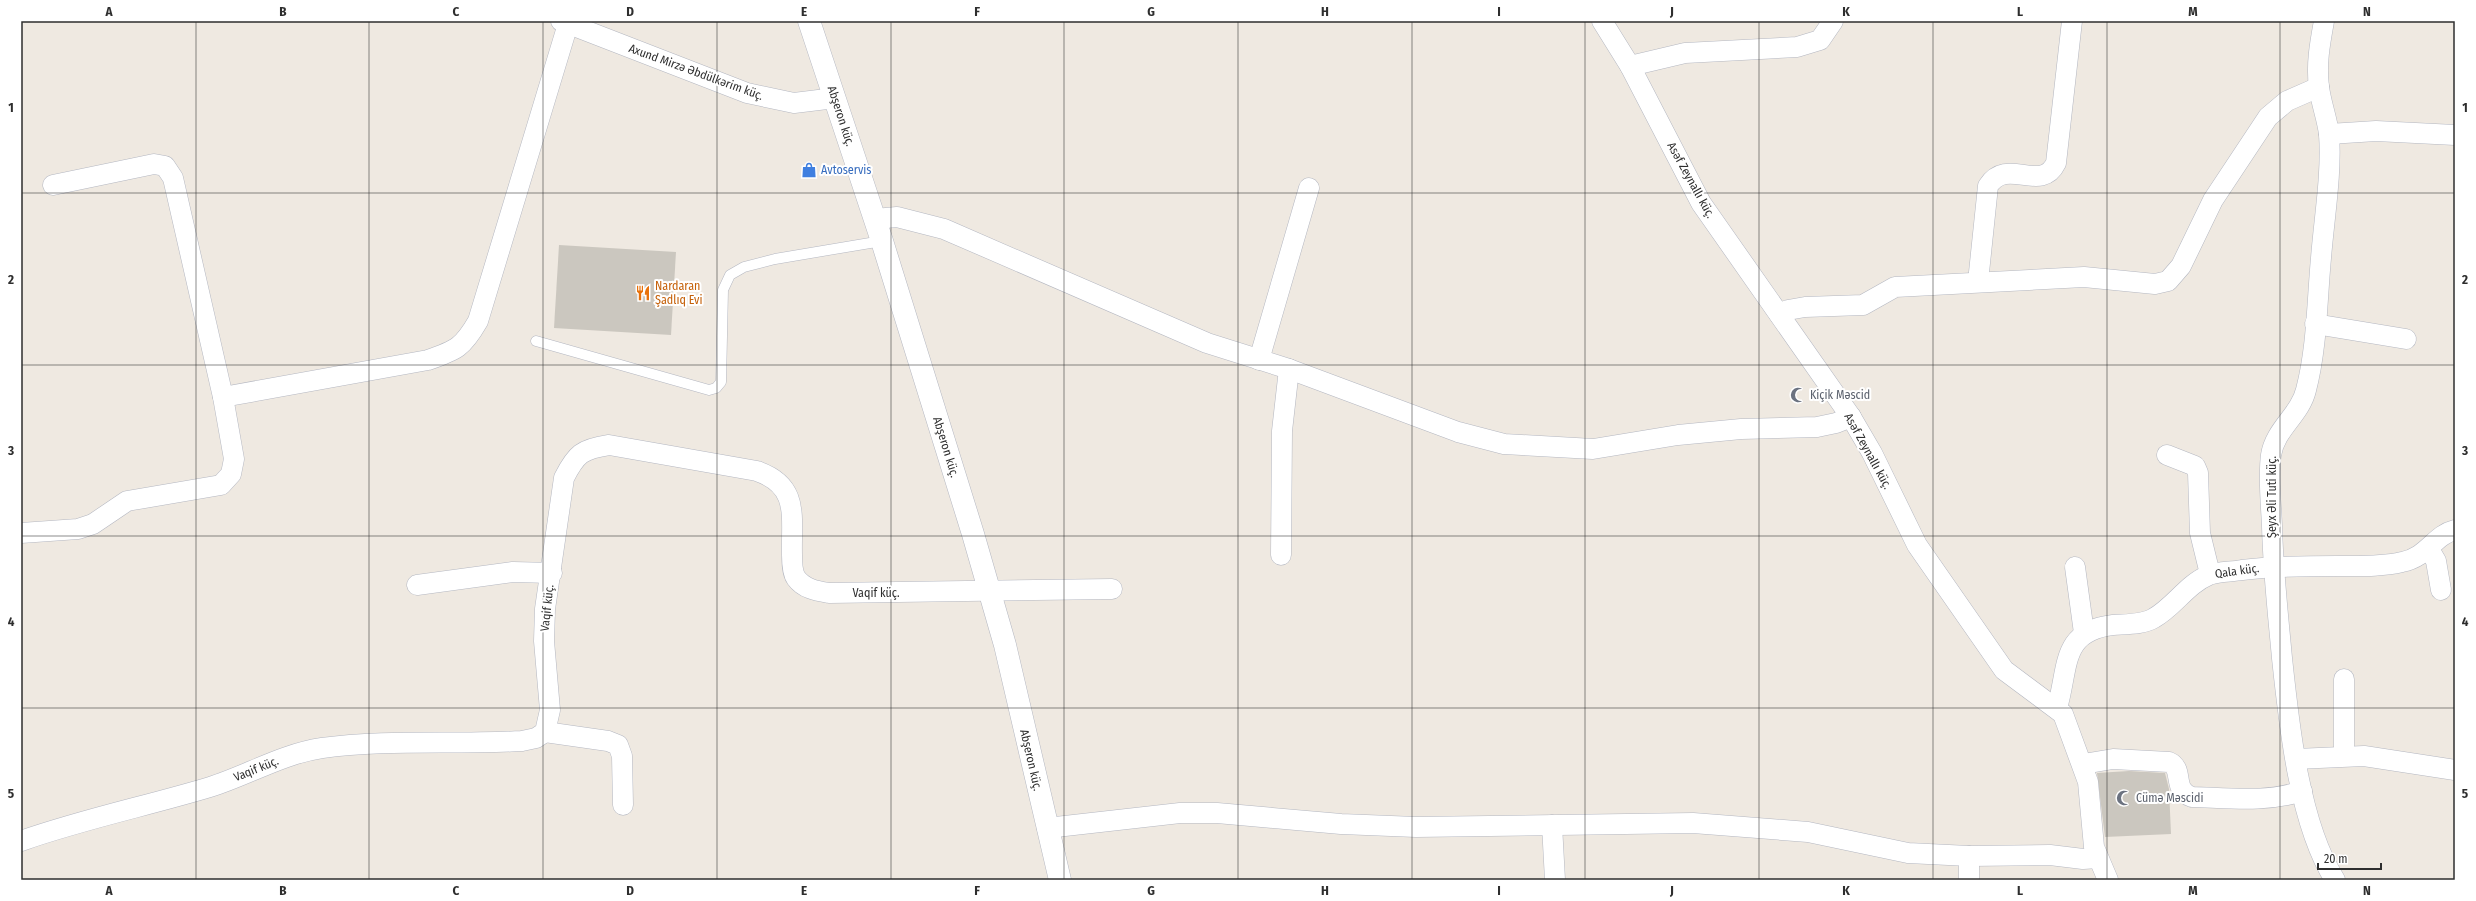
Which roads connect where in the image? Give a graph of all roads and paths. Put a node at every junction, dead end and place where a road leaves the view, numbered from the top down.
1 (809, 21) edge
2 (1602, 21) edge
3 (1832, 21) edge
4 (2072, 21) edge
5 (2324, 21) edge
6 (564, 23) edge
7 (1630, 66) junction
8 (2319, 87) junction
9 (835, 98) junction
10 (2329, 134) junction
11 (2455, 135) edge
12 (53, 185) dead end
13 (1310, 188) dead end
14 (875, 219) junction
15 (882, 241) junction
16 (1978, 282) junction
17 (1779, 314) junction
18 (2315, 324) junction
19 (2406, 339) dead end
20 (536, 340) dead end
21 (1259, 360) junction
22 (1289, 369) junction
23 (223, 397) junction
24 (1850, 417) junction
25 (2167, 455) dead end
26 (2455, 530) edge
27 (21, 533) edge
28 (2429, 549) junction
29 (1281, 555) dead end
30 (2273, 566) junction
31 (2075, 567) dead end
32 (552, 573) junction
33 (2210, 574) junction
34 (417, 585) dead end
35 (1112, 589) dead end
36 (2440, 590) dead end
37 (990, 592) junction
38 (2084, 633) junction
39 (2344, 679) dead end
40 (2057, 708) junction
41 (545, 732) junction
42 (2344, 756) junction
43 (2296, 759) junction
44 (2082, 764) junction
45 (2455, 770) edge
46 (2302, 791) junction
47 (623, 805) dead end
48 (1552, 824) junction
49 (1047, 828) junction
50 (21, 841) edge
51 (1969, 856) junction
52 (2098, 858) junction
53 (1060, 880) edge
54 (1555, 880) edge
55 (1969, 880) edge
56 (2108, 880) edge
57 (2335, 880) edge

1 - 9 main road, Abşeron küç.
2 - 7 street, Asəf Zeynallı küç.
3 - 7 street
4 - 16 street
5 - 8 street, Şeyx Əli Tuti küç.
6 - 9 street, Axund Mirzə Əbdülkərim küç.
6 - 23 street
7 - 17 street, Asəf Zeynallı küç.
8 - 10 street, Şeyx Əli Tuti küç.
8 - 16 street
9 - 14 main road, Abşeron küç.
10 - 11 street
10 - 18 street, Şeyx Əli Tuti küç.
12 - 23 street
13 - 21 street
14 - 15 main road, Abşeron küç.
14 - 21 street
15 - 20 lane
15 - 37 main road, Abşeron küç.
16 - 17 street
17 - 24 street, Asəf Zeynallı küç.
18 - 19 street
18 - 30 street, Şeyx Əli Tuti küç.
21 - 22 street
22 - 24 street
22 - 29 street
23 - 27 street
24 - 40 street, Asəf Zeynallı küç.
25 - 33 street
26 - 28 street, Qala küç.
28 - 30 street, Qala küç.
28 - 36 street
30 - 33 street, Qala küç.
30 - 43 street, Şeyx Əli Tuti küç.
31 - 38 street
32 - 34 street
32 - 37 street, Vaqif küç.
32 - 41 street, Vaqif küç.
33 - 38 street, Qala küç.
35 - 37 street, Vaqif küç.
37 - 49 main road, Abşeron küç.
38 - 40 street, Qala küç.
39 - 42 street
40 - 44 street, Asəf Zeynallı küç.
41 - 47 street
41 - 50 street, Vaqif küç.
42 - 43 street
42 - 45 street
43 - 46 street, Şeyx Əli Tuti küç.
44 - 46 street
44 - 52 street, Asəf Zeynallı küç.
46 - 57 street, Şeyx Əli Tuti küç.
48 - 49 street
48 - 51 street
48 - 54 street
49 - 53 main road, Abşeron küç.
51 - 52 street
51 - 55 street
52 - 56 street, Asəf Zeynallı küç.

